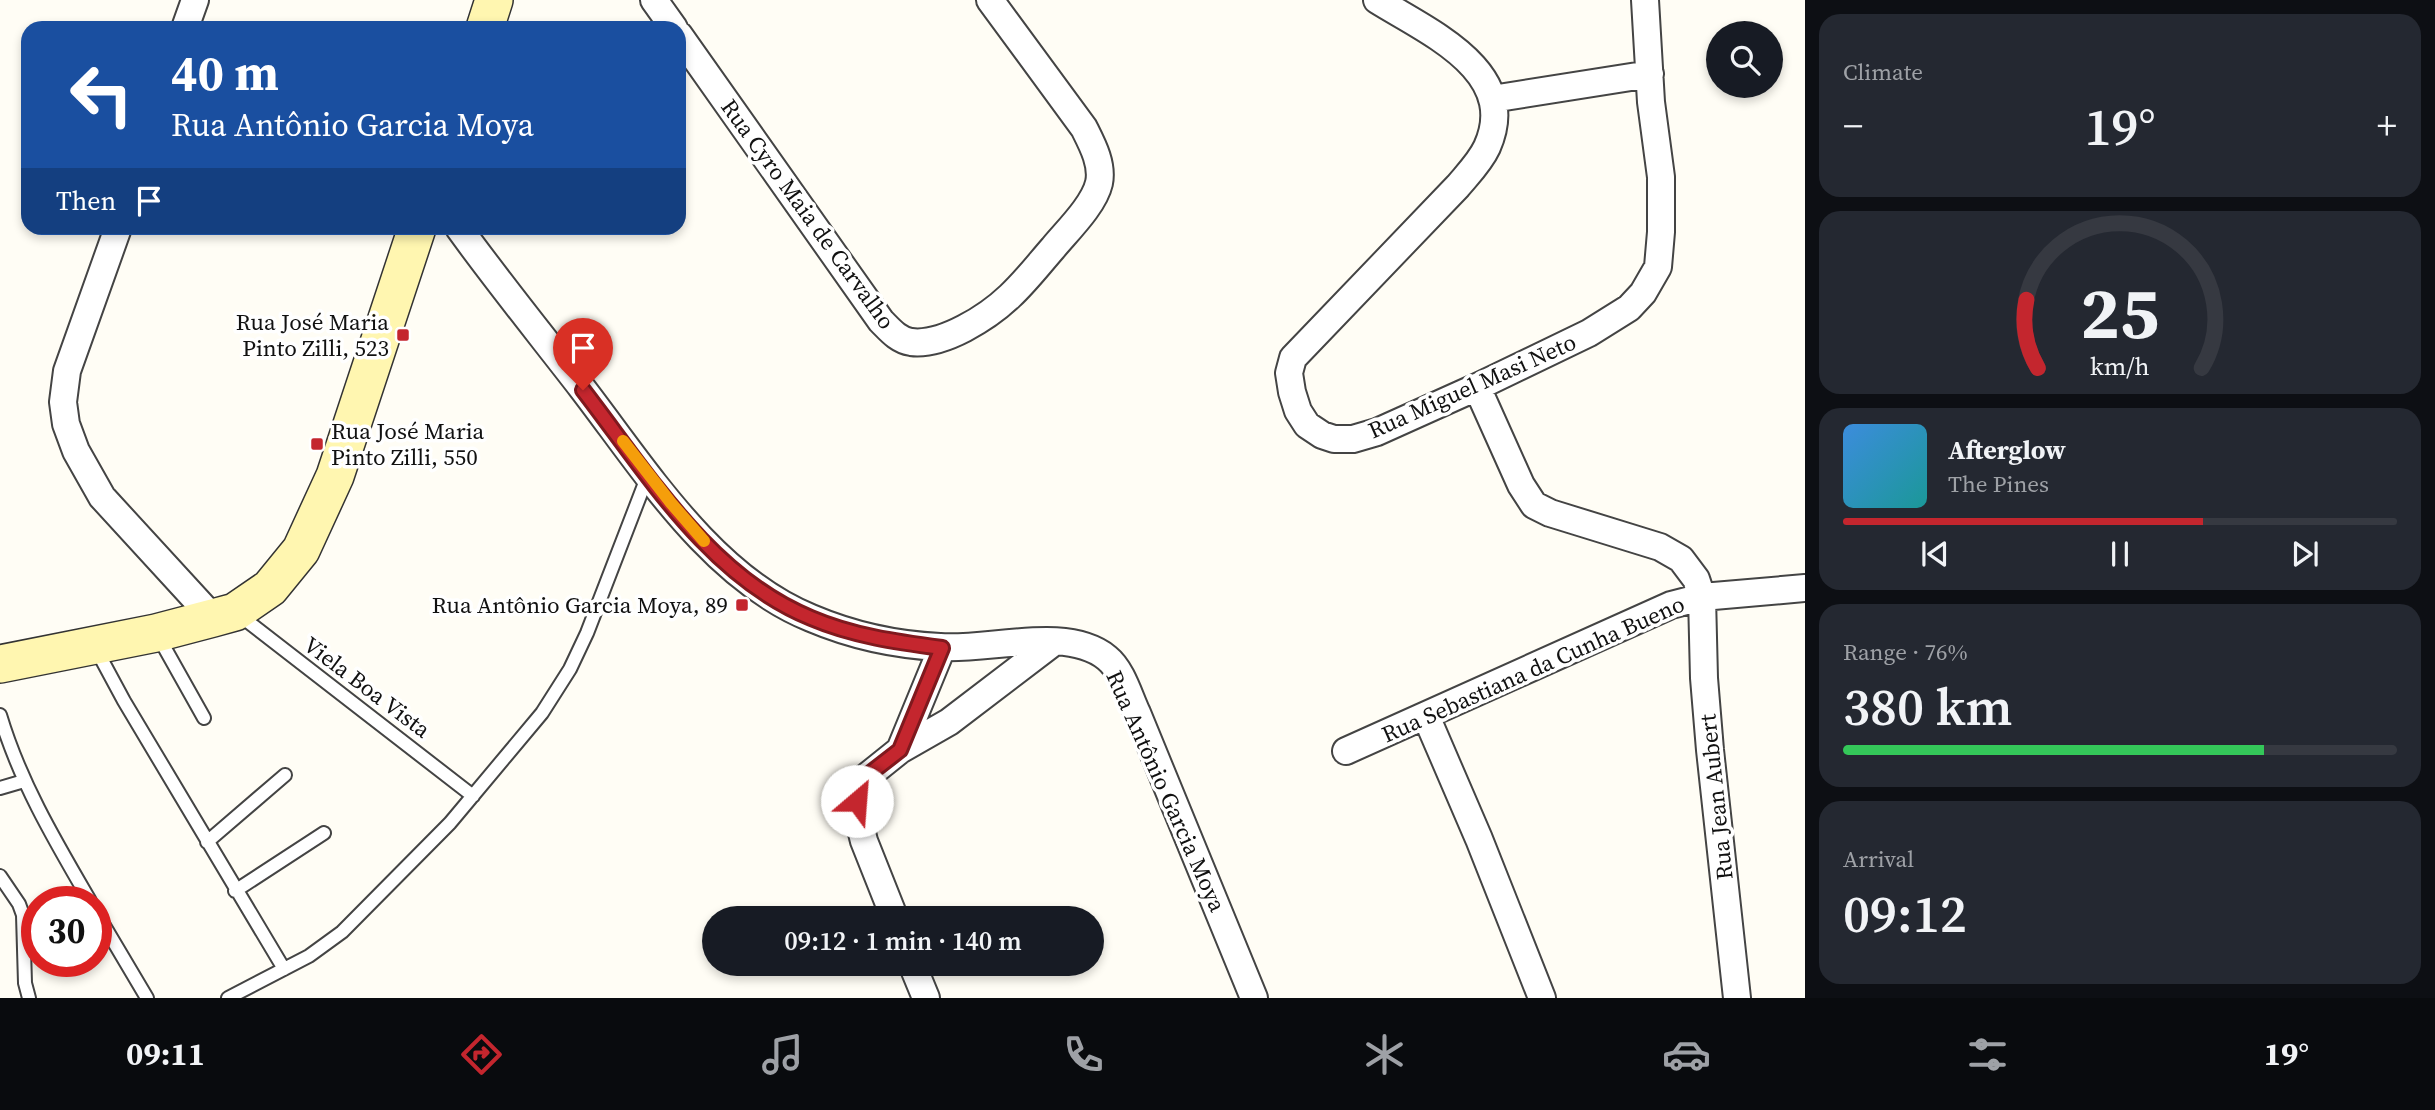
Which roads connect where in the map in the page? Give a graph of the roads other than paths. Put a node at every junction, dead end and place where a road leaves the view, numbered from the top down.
1 (195, 0) edge
2 (494, 0) edge
3 (654, 0) edge
4 (990, 0) edge
5 (1377, 0) edge
6 (1645, 0) edge
7 (188, 21) edge
8 (487, 21) edge
9 (669, 21) edge
10 (686, 45) edge
11 (1650, 74) junction
12 (1492, 99) junction
13 (116, 235) edge
14 (415, 235) edge
15 (464, 235) edge
16 (1477, 387) junction
17 (648, 474) junction
18 (1805, 588) edge
19 (1702, 597) junction
20 (224, 615) junction
21 (156, 633) junction
22 (1054, 642) junction
23 (94, 645) junction
24 (942, 648) junction
25 (0, 664) edge
26 (0, 715) edge
27 (1426, 716) junction
28 (204, 718) dead end
29 (900, 750) junction
30 (1346, 751) dead end
31 (285, 775) dead end
32 (24, 781) junction
33 (0, 788) edge
34 (472, 796) junction
35 (324, 833) dead end
36 (207, 842) junction
37 (0, 876) edge
38 (81, 886) edge
39 (236, 891) junction
40 (890, 906) edge
41 (112, 940) edge
42 (284, 969) junction
43 (917, 976) edge
44 (29, 998) edge
45 (146, 998) edge
46 (228, 998) edge
47 (926, 998) edge
48 (1254, 998) edge
49 (1542, 998) edge
50 (1737, 998) edge

1 - 7 street
2 - 8 street
3 - 9 street
4 - 10 street, Rua Cyro Maia de Carvalho
5 - 12 street, Rua Miguel Masi Neto
6 - 11 street, Rua Miguel Masi Neto
11 - 12 street
11 - 16 street, Rua Miguel Masi Neto
12 - 16 street, Rua Miguel Masi Neto
13 - 20 street
14 - 20 street
15 - 17 street, Rua Antônio Garcia Moya
16 - 19 street
17 - 24 street, Rua Antônio Garcia Moya
17 - 34 lane
18 - 19 street, Rua Sebastiana da Cunha Bueno
19 - 27 street, Rua Sebastiana da Cunha Bueno
19 - 50 street, Rua Jean Aubert
20 - 21 street
20 - 34 lane, Viela Boa Vista
21 - 23 street
21 - 28 lane
22 - 24 street, Rua Antônio Garcia Moya
22 - 29 street
22 - 48 street, Rua Antônio Garcia Moya
23 - 25 street
23 - 36 lane
24 - 29 street
26 - 32 lane
27 - 30 street, Rua Sebastiana da Cunha Bueno
27 - 49 street
29 - 40 street
31 - 36 lane
32 - 33 lane
32 - 38 lane
34 - 42 lane
35 - 39 lane
36 - 39 lane
37 - 44 lane
39 - 42 lane
41 - 45 lane
42 - 46 lane
43 - 47 street

